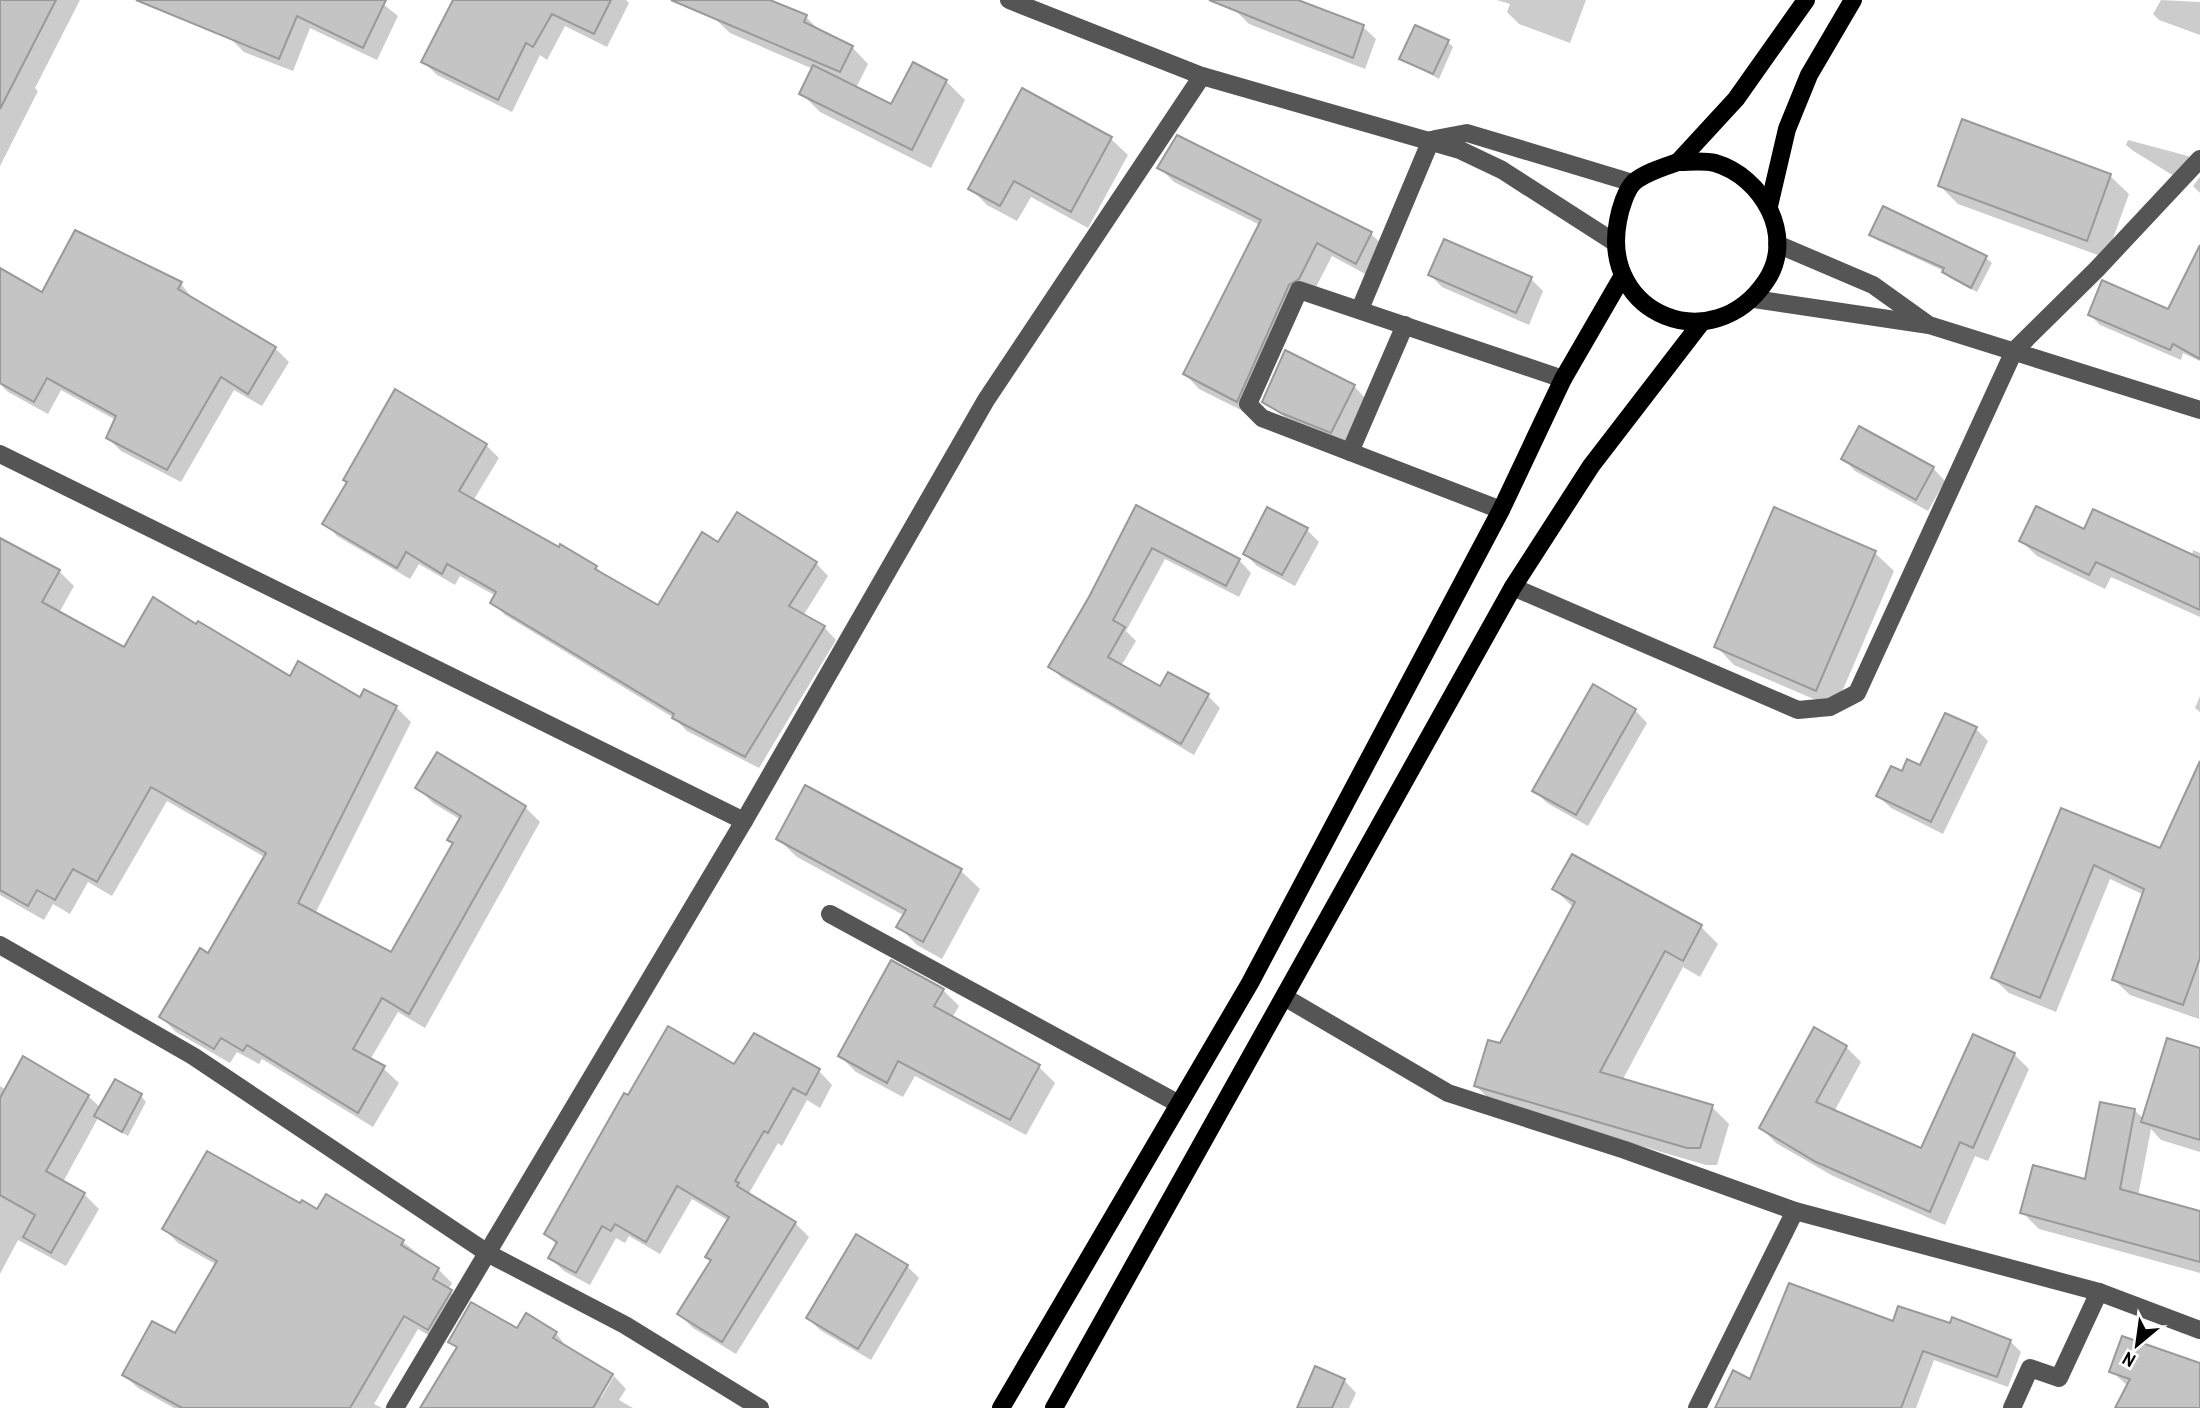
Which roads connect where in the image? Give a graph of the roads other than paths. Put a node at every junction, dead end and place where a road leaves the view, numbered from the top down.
1 (1010, 0) edge
2 (1806, 0) edge
3 (1853, 0) edge
4 (1202, 76) junction
5 (1431, 140) junction
6 (2200, 159) edge
7 (1678, 162) junction
8 (1633, 183) junction
9 (1769, 206) junction
10 (1614, 242) junction
11 (1777, 244) junction
12 (1622, 277) junction
13 (1754, 299) junction
14 (1360, 309) junction
15 (1701, 323) junction
16 (1405, 325) junction
17 (1929, 326) junction
18 (2014, 351) junction
19 (1563, 379) junction
20 (2200, 410) edge
21 (1350, 452) junction
22 (0, 454) edge
23 (1501, 510) junction
24 (1513, 587) junction
25 (744, 821) junction
26 (830, 914) dead end
27 (0, 945) edge
28 (1286, 998) junction
29 (1179, 1104) junction
30 (1795, 1212) junction
31 (489, 1254) junction
32 (2099, 1292) junction
33 (2200, 1330) edge
34 (396, 1408) edge
35 (760, 1408) edge
36 (1001, 1408) edge
37 (1054, 1408) edge
38 (1698, 1408) edge
39 (2012, 1408) edge

1 - 4 street
2 - 7 main road
3 - 9 main road
4 - 5 street
4 - 25 street
5 - 8 street
5 - 10 street
5 - 14 street
6 - 18 street
7 - 8 main road
7 - 9 main road
8 - 10 main road
9 - 11 main road
10 - 12 main road
11 - 13 main road
11 - 17 street
12 - 15 main road
12 - 19 main road
13 - 15 main road
13 - 17 street
14 - 16 street
14 - 21 street
15 - 24 main road
16 - 19 street
16 - 21 street
17 - 18 street
18 - 20 street
18 - 24 street
19 - 23 main road
21 - 23 street
22 - 25 street
23 - 29 main road
24 - 28 main road
25 - 31 street
26 - 29 street
27 - 31 street
28 - 30 street
28 - 37 main road
29 - 36 main road
30 - 32 street
30 - 38 street
31 - 34 street
31 - 35 street
32 - 33 street
32 - 39 street

